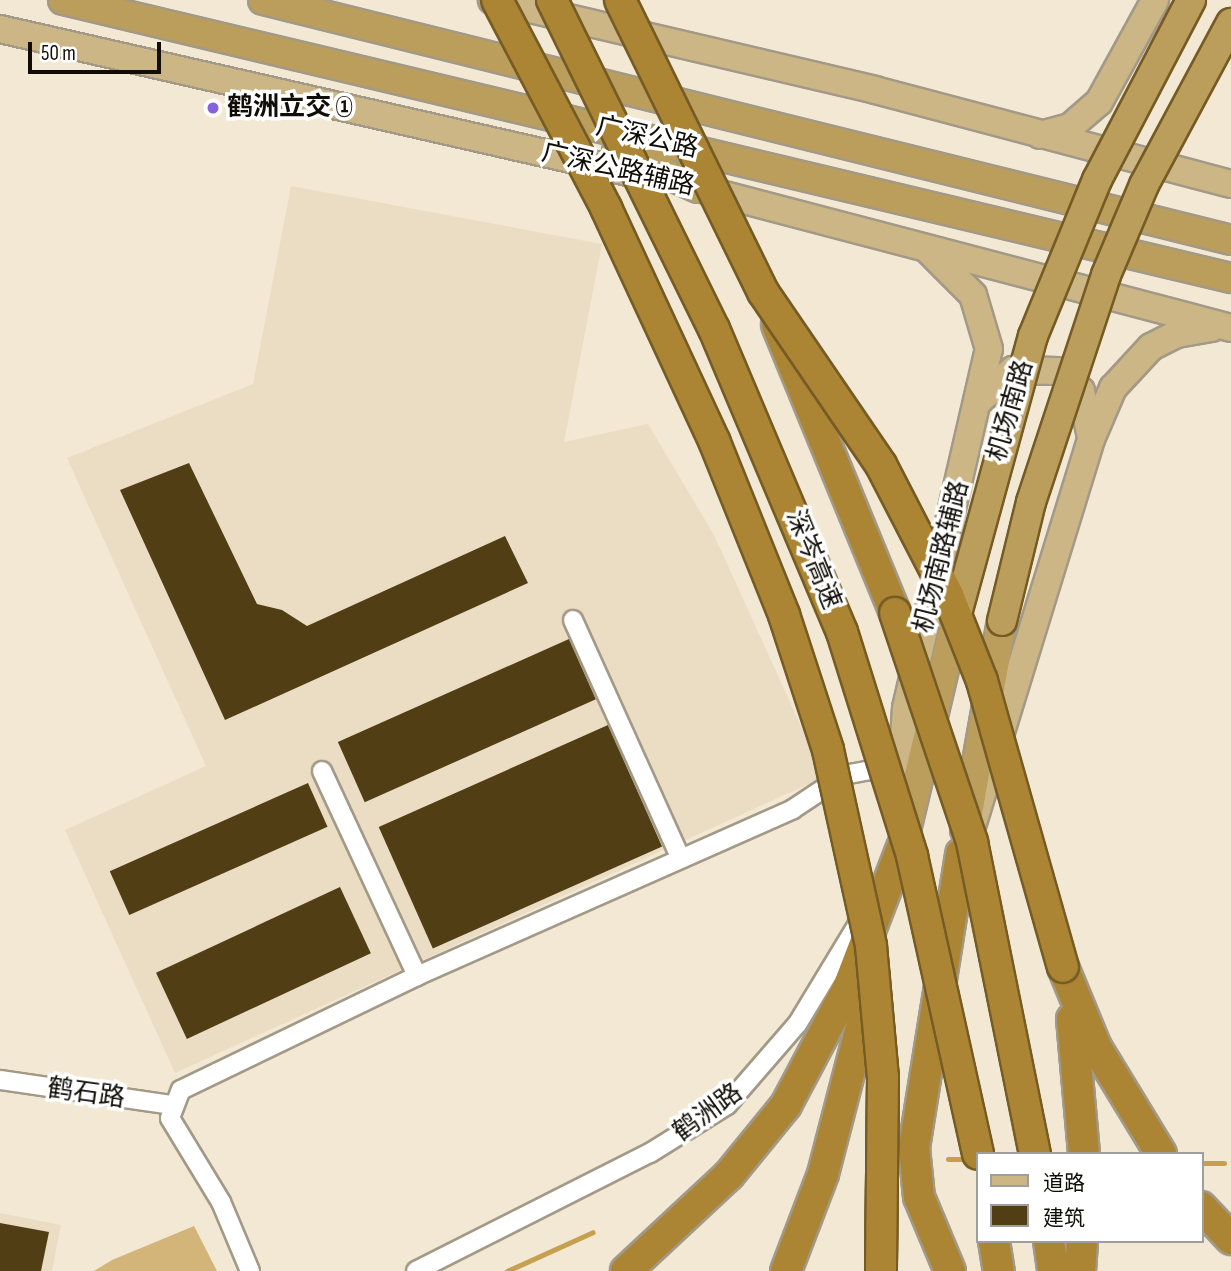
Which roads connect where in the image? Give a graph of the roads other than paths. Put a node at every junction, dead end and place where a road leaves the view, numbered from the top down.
1 (63, 0) edge
2 (263, 0) edge
3 (495, 0) edge
4 (552, 0) edge
5 (620, 0) edge
6 (1155, 0) edge
7 (1191, 0) edge
8 (1231, 23) edge
9 (0, 29) edge
10 (523, 108) junction
11 (1040, 135) junction
12 (1231, 184) edge
13 (698, 188) junction
14 (1231, 240) edge
15 (926, 248) junction
16 (1231, 278) edge
17 (763, 292) junction
18 (1229, 328) edge
19 (980, 401) junction
20 (1091, 439) junction
21 (573, 620) dead end
22 (899, 764) junction
23 (322, 771) dead end
24 (902, 847) junction
25 (961, 854) junction
26 (680, 857) junction
27 (1063, 967) junction
28 (417, 976) junction
29 (0, 1080) edge
30 (172, 1105) junction
31 (978, 1152) edge
32 (1035, 1152) edge
33 (1084, 1152) edge
34 (1160, 1152) edge
35 (1203, 1209) edge
36 (1231, 1238) edge
37 (994, 1243) edge
38 (1049, 1243) edge
39 (1082, 1243) edge
40 (250, 1271) edge
41 (416, 1271) edge
42 (626, 1271) edge
43 (786, 1271) edge
44 (881, 1271) edge
45 (950, 1271) edge
46 (999, 1271) edge
47 (1054, 1271) edge
48 (1080, 1271) edge

1 - 10 highway, 广深公路
2 - 14 highway, 广深公路
3 - 11 main road
3 - 44 highway, bridge
4 - 31 highway, 深岑高速, bridge
5 - 17 highway, bridge
6 - 11 main road
7 - 24 highway, 机场南路, bridge
8 - 25 highway, 机场南路, bridge
9 - 13 main road, 广深公路辅路
10 - 13 highway
10 - 16 highway, 广深公路
11 - 12 main road
13 - 15 main road, 广深公路辅路
15 - 18 main road, 广深公路辅路
15 - 19 main road, 机场南路辅路
17 - 27 highway, bridge
17 - 32 highway, bridge
18 - 20 main road
19 - 20 main road
19 - 22 main road, 机场南路辅路
20 - 25 main road
21 - 26 street
22 - 24 main road, 机场南路辅路
22 - 26 street
23 - 28 street
24 - 41 street, 鹤洲路
24 - 42 highway
24 - 43 highway
25 - 45 highway
26 - 28 street
27 - 33 highway
27 - 34 highway
28 - 30 street
29 - 30 street, 鹤石路
30 - 40 street
35 - 36 highway
37 - 46 highway
38 - 47 highway
39 - 48 highway

